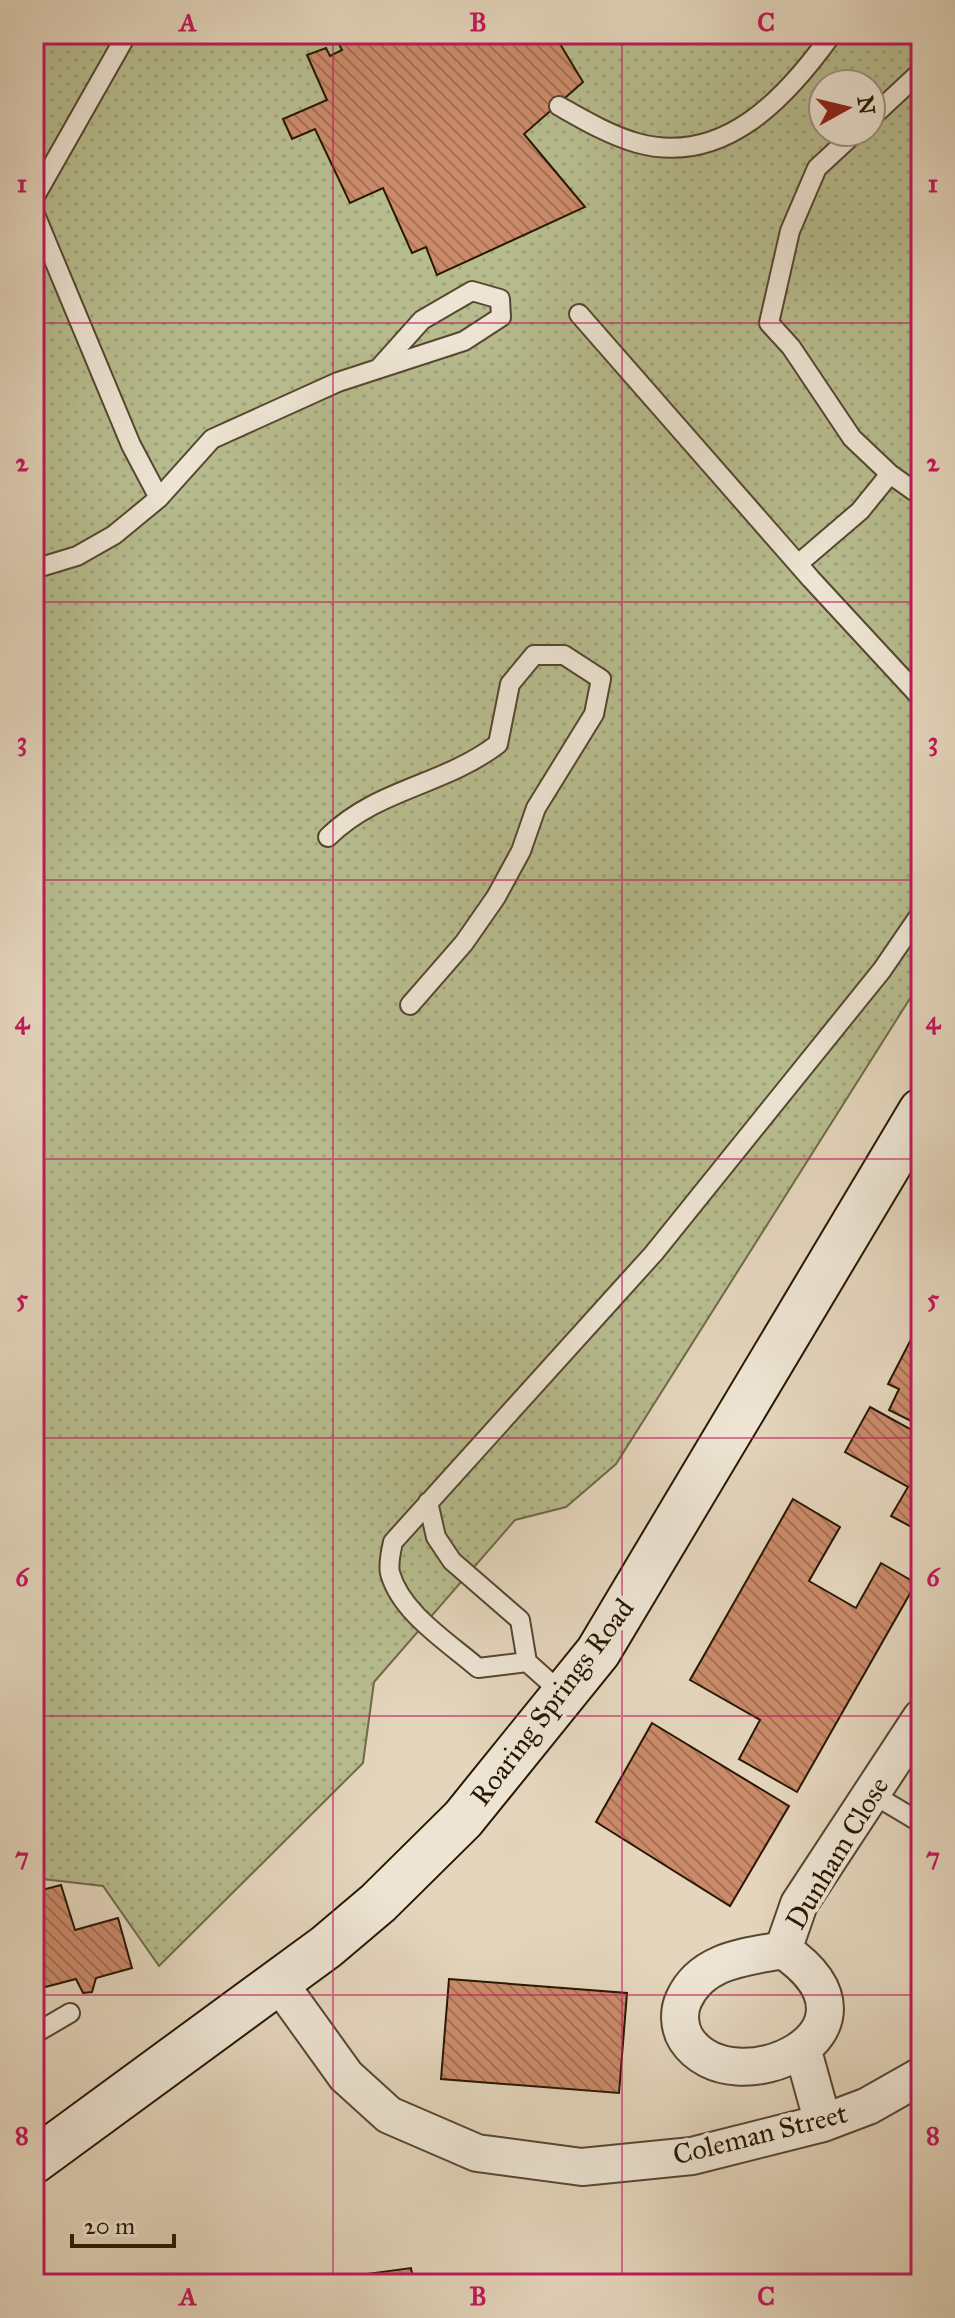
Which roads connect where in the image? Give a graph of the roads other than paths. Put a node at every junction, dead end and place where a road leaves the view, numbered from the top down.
1 (127, 34) edge
2 (832, 34) edge
3 (921, 77) edge
4 (887, 103) edge
5 (559, 106) dead end
6 (839, 148) edge
7 (34, 198) edge
8 (34, 212) edge
9 (579, 314) dead end
10 (379, 368) junction
11 (890, 474) junction
12 (921, 496) edge
13 (159, 498) junction
14 (798, 564) junction
15 (34, 569) edge
16 (921, 698) edge
17 (328, 837) dead end
18 (921, 913) edge
19 (410, 1005) dead end
20 (921, 1111) edge
21 (428, 1502) junction
22 (527, 1662) junction
23 (564, 1695) junction
24 (921, 1718) edge
25 (871, 1793) junction
26 (921, 1823) edge
27 (783, 1950) junction
28 (279, 1983) junction
29 (70, 2013) dead end
30 (34, 2034) edge
31 (803, 2051) junction
32 (921, 2076) edge
33 (823, 2123) junction
34 (34, 2161) edge

1 - 7 lane
2 - 5 lane
3 - 4 lane
6 - 11 lane
8 - 13 lane
9 - 14 lane
10 - 10 lane
10 - 13 lane
11 - 12 lane
11 - 14 lane
13 - 15 lane
14 - 16 lane
17 - 19 lane
18 - 21 lane
20 - 23 street, Roaring Springs Road
21 - 22 lane
21 - 22 lane
22 - 23 lane
23 - 28 street, Roaring Springs Road
24 - 25 street, Dunham Close
25 - 26 lane
25 - 27 street, Dunham Close
27 - 31 street, Dunham Close
27 - 31 street, Dunham Close
28 - 33 street, Coleman Street
28 - 34 street, Roaring Springs Road
29 - 30 lane
31 - 33 street
32 - 33 street, Coleman Street

